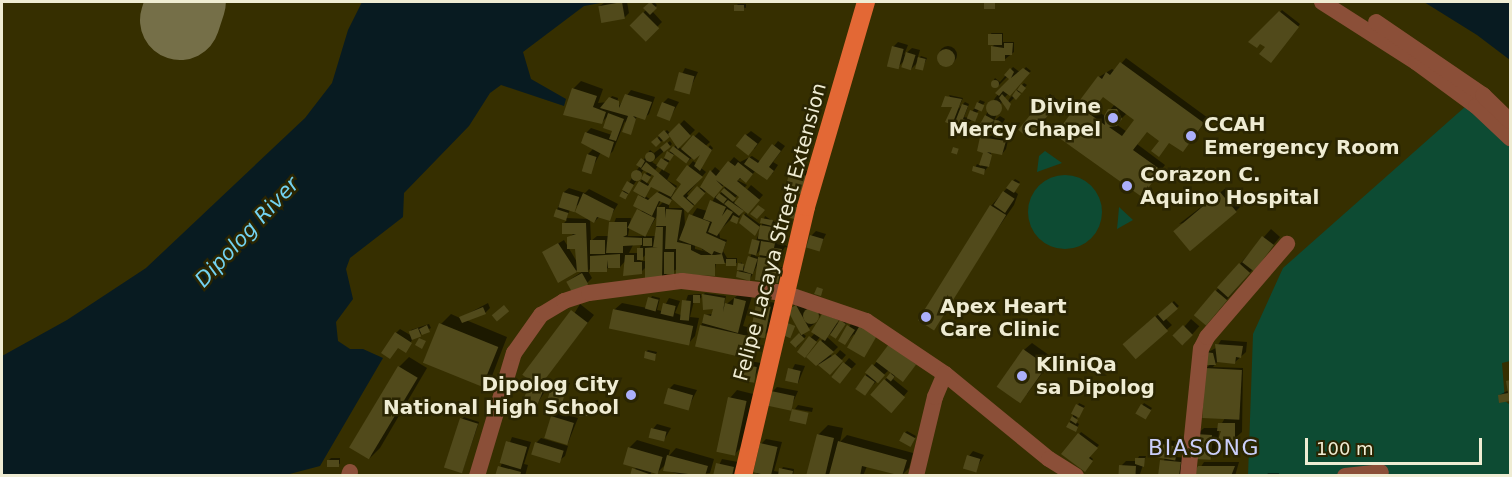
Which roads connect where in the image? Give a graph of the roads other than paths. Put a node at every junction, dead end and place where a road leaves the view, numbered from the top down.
1 (866, 2) edge
2 (1322, 2) edge
3 (1343, 2) edge
4 (1510, 121) edge
5 (1510, 138) edge
6 (1287, 243) dead end
7 (784, 293) junction
8 (945, 374) junction
9 (1381, 472) dead end
10 (477, 476) edge
11 (743, 476) edge
12 (916, 476) edge
13 (1076, 476) edge
14 (1188, 476) edge
15 (1345, 476) edge

1 - 7 main road, Felipe Lacaya Street Extension
2 - 5 street
3 - 4 street
6 - 14 street
7 - 8 street
7 - 10 street
7 - 11 main road, Felipe Lacaya Street Extension
8 - 12 street
8 - 13 street
9 - 15 street

